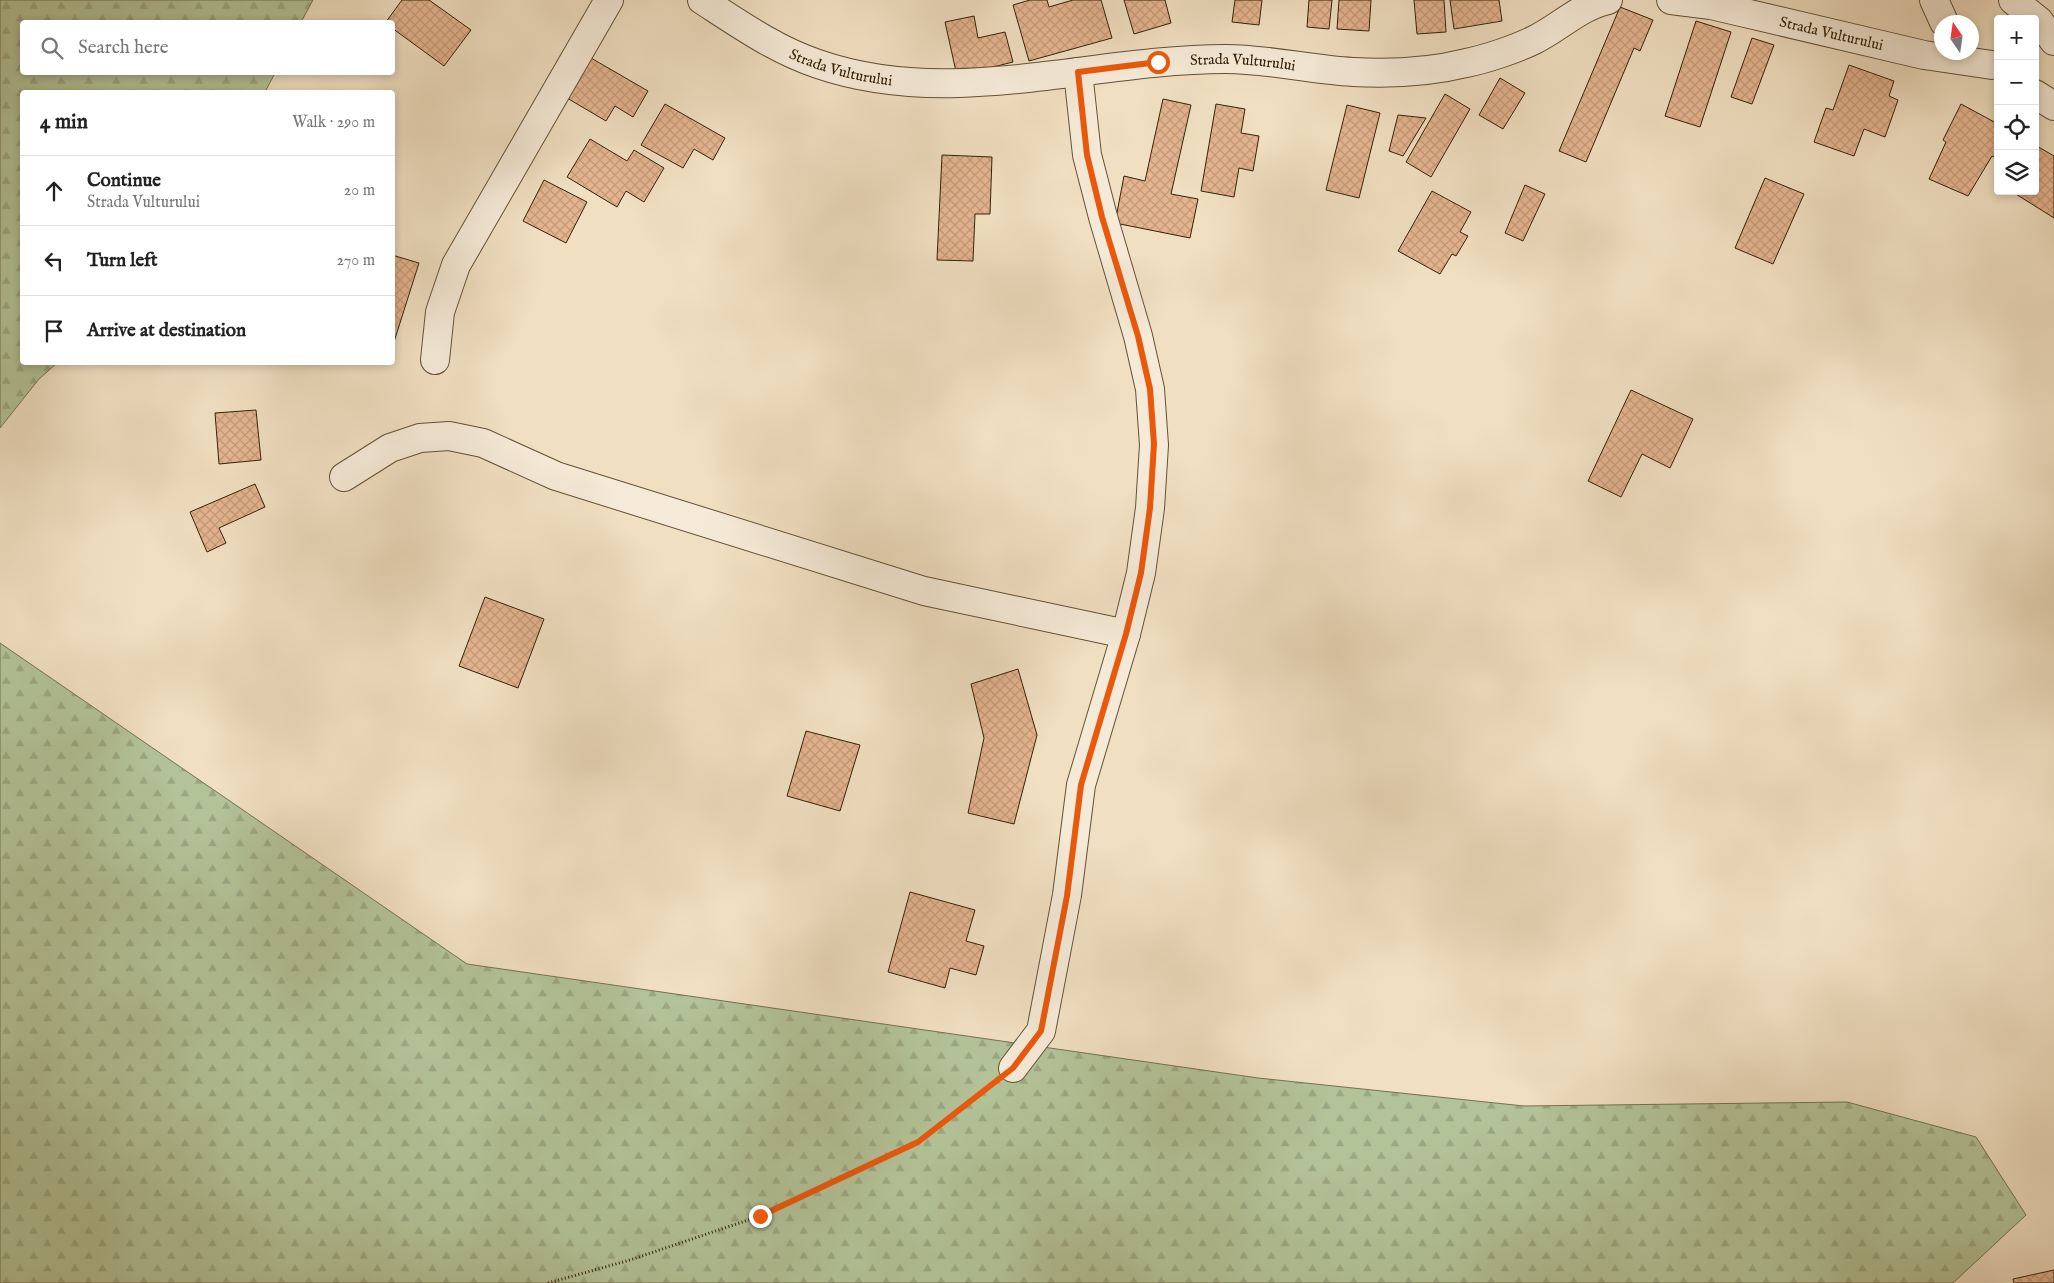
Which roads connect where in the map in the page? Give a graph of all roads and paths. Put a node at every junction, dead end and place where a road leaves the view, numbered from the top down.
1 (610, 0) edge
2 (702, 0) edge
3 (1608, 0) edge
4 (1671, 0) edge
5 (1934, 0) edge
6 (2013, 0) edge
7 (1941, 15) edge
8 (2054, 41) edge
9 (1987, 61) edge
10 (1078, 72) junction
11 (2039, 97) edge
12 (2054, 106) edge
13 (435, 360) dead end
14 (344, 477) dead end
15 (1126, 634) junction
16 (1013, 1068) joint
17 (548, 1283) edge

1 - 13 street
2 - 10 street, Strada Vulturului
3 - 10 street, Strada Vulturului
4 - 9 street, Strada Vulturului
5 - 7 street
6 - 8 street
10 - 15 street
11 - 12 street
14 - 15 street
15 - 16 street
16 - 17 path

